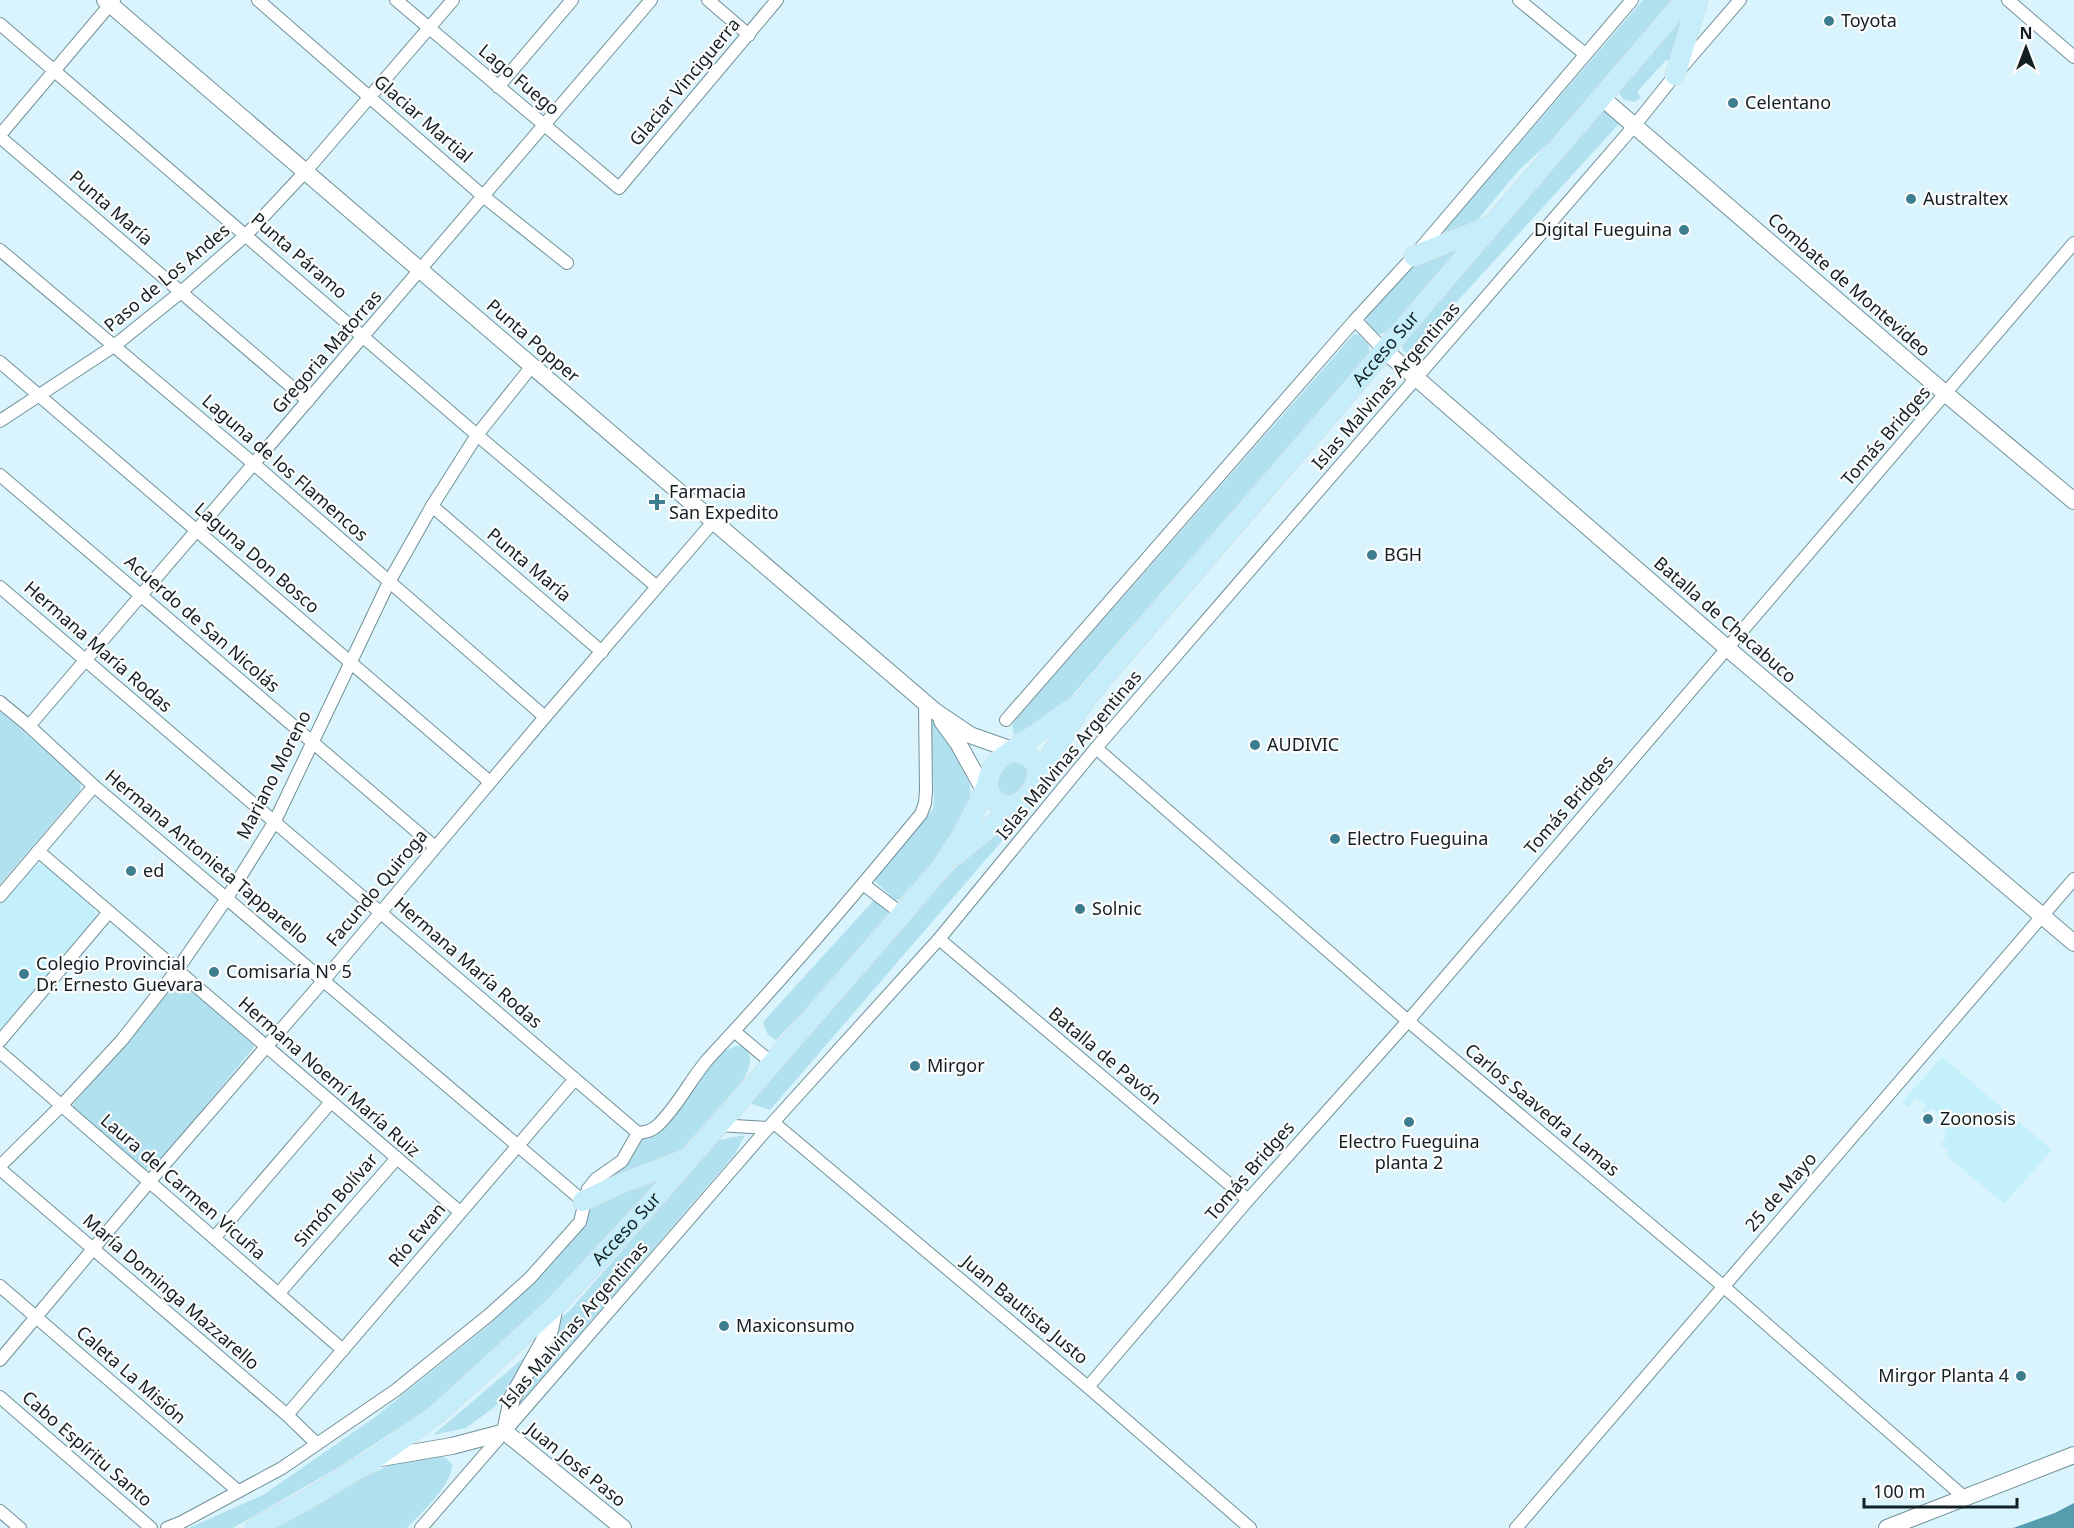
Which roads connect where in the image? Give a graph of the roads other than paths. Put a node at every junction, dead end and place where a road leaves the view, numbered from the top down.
1 (258, 0) edge
2 (396, 0) edge
3 (453, 0) edge
4 (572, 0) edge
5 (651, 0) edge
6 (708, 0) edge
7 (777, 0) edge
8 (1519, 0) edge
9 (1632, 0) edge
10 (1685, 0) edge
11 (1698, 0) edge
12 (1740, 0) edge
13 (2008, 0) edge
14 (110, 1) edge
15 (0, 24) edge
16 (428, 28) junction
17 (749, 35) junction
18 (1584, 54) junction
19 (2074, 57) edge
20 (55, 71) junction
21 (1675, 75) junction
22 (498, 87) junction
23 (1601, 97) junction
24 (370, 98) junction
25 (544, 125) junction
26 (1635, 125) junction
27 (0, 136) edge
28 (306, 171) junction
29 (619, 188) joint
30 (483, 196) junction
31 (1493, 225) junction
32 (246, 235) junction
33 (2074, 243) edge
34 (0, 250) edge
35 (1414, 255) junction
36 (567, 263) dead end
37 (421, 270) junction
38 (181, 292) junction
39 (1355, 320) junction
40 (364, 336) junction
41 (114, 346) junction
42 (1384, 350) junction
43 (0, 362) edge
44 (532, 366) junction
45 (1415, 378) junction
46 (1946, 394) junction
47 (39, 395) junction
48 (308, 401) junction
49 (0, 421) edge
50 (477, 435) junction
51 (254, 464) junction
52 (0, 475) edge
53 (2074, 501) edge
54 (432, 506) junction
55 (714, 522) junction
56 (197, 530) junction
57 (389, 582) junction
58 (656, 586) junction
59 (0, 587) edge
60 (141, 595) junction
61 (1727, 648) junction
62 (602, 652) junction
63 (85, 659) junction
64 (349, 662) junction
65 (1086, 699) junction
66 (0, 702) edge
67 (931, 708) junction
68 (544, 717) junction
69 (1058, 719) junction
70 (1006, 720) dead end
71 (29, 726) junction
72 (970, 735) junction
73 (312, 742) junction
74 (1096, 748) junction
75 (1014, 752) junction
76 (1037, 778) junction
77 (490, 782) junction
78 (94, 786) junction
79 (988, 790) junction
80 (1023, 801) junction
81 (275, 821) junction
82 (435, 847) junction
83 (38, 851) junction
84 (942, 866) junction
85 (2074, 879) edge
86 (863, 884) junction
87 (0, 896) edge
88 (227, 898) junction
89 (109, 912) junction
90 (380, 912) junction
91 (902, 914) junction
92 (2043, 916) junction
93 (939, 939) junction
94 (2074, 943) edge
95 (177, 970) junction
96 (324, 980) junction
97 (1408, 1021) junction
98 (735, 1032) junction
99 (0, 1041) edge
100 (266, 1046) junction
101 (0, 1052) edge
102 (772, 1063) junction
103 (575, 1079) junction
104 (331, 1102) junction
105 (61, 1106) junction
106 (717, 1125) junction
107 (771, 1125) junction
108 (638, 1133) junction
109 (517, 1146) junction
110 (691, 1157) junction
111 (397, 1158) junction
112 (0, 1167) edge
113 (150, 1181) junction
114 (1248, 1200) junction
115 (583, 1201) junction
116 (460, 1212) junction
117 (215, 1237) junction
118 (93, 1250) junction
119 (0, 1286) edge
120 (1723, 1286) junction
121 (279, 1293) junction
122 (555, 1306) junction
123 (37, 1318) junction
124 (343, 1350) junction
125 (0, 1360) edge
126 (1088, 1387) junction
127 (0, 1397) edge
128 (287, 1415) junction
129 (505, 1432) junction
130 (317, 1443) junction
131 (2074, 1455) edge
132 (374, 1459) junction
133 (238, 1491) junction
134 (1965, 1498) junction
135 (0, 1511) edge
136 (20, 1528) edge
137 (151, 1528) edge
138 (167, 1528) edge
139 (255, 1528) edge
140 (421, 1528) edge
141 (623, 1528) edge
142 (1250, 1528) edge
143 (1516, 1528) edge
144 (1887, 1528) edge

1 - 24 street, Glaciar Martial
2 - 16 street, Lago Fuego
3 - 16 street, Paso de Los Andes
4 - 22 street
5 - 25 street, Gregoria Matorras
6 - 17 street
7 - 17 street, Glaciar Vinciguerra
8 - 18 street
9 - 18 street
10 - 23 main road, Acceso Sur
11 - 21 main road
12 - 21 street, Islas Malvinas Argentinas
13 - 19 street
14 - 20 street
14 - 28 street, Punta Popper
15 - 20 street, Punta Páramo
16 - 22 street, Lago Fuego
16 - 24 street, Paso de Los Andes
17 - 29 street, Glaciar Vinciguerra
18 - 35 street
20 - 27 street
20 - 32 street, Punta Páramo
21 - 26 street, Islas Malvinas Argentinas
22 - 25 street, Lago Fuego
23 - 26 street, Combate de Montevideo
23 - 31 main road, Acceso Sur
24 - 28 street, Paso de Los Andes
24 - 30 street, Glaciar Martial
25 - 29 street, Lago Fuego
25 - 30 street, Gregoria Matorras
26 - 45 street, Islas Malvinas Argentinas
26 - 46 street, Combate de Montevideo
27 - 38 street, Punta María
28 - 32 street, Paso de Los Andes
28 - 37 street, Punta Popper
30 - 36 street, Glaciar Martial
30 - 37 street, Gregoria Matorras
31 - 35 main road
31 - 42 main road, Acceso Sur
32 - 38 street, Paso de Los Andes
32 - 40 street, Punta Páramo
33 - 46 street, Tomás Bridges
34 - 41 street, Laguna de los Flamencos
35 - 39 street
37 - 40 street, Gregoria Matorras
37 - 44 street, Punta Popper
38 - 41 street, Paso de Los Andes
38 - 48 street, Punta María
39 - 42 street, Batalla de Chacabuco
39 - 70 street
40 - 48 street, Gregoria Matorras
40 - 50 street, Punta Páramo
41 - 47 street, Paso de Los Andes
41 - 51 street, Laguna de los Flamencos
42 - 45 street, Batalla de Chacabuco
42 - 65 main road, Acceso Sur
43 - 47 street, Laguna Don Bosco
44 - 50 street, Mariano Moreno
44 - 55 street, Punta Popper
45 - 61 street, Batalla de Chacabuco
45 - 74 street, Islas Malvinas Argentinas
46 - 53 street, Combate de Montevideo
46 - 61 street, Tomás Bridges
47 - 49 street, Paso de Los Andes
47 - 56 street, Laguna Don Bosco
48 - 51 street, Gregoria Matorras
50 - 54 street, Mariano Moreno
50 - 58 street, Punta Páramo
51 - 56 street, Gregoria Matorras
51 - 57 street, Laguna de los Flamencos
52 - 60 street, Acuerdo de San Nicolás
54 - 57 street, Mariano Moreno
54 - 62 street, Punta María
55 - 58 street, Facundo Quiroga
55 - 67 street, Punta Popper
56 - 60 street, Gregoria Matorras
56 - 64 street, Laguna Don Bosco
57 - 64 street, Mariano Moreno
57 - 68 street, Laguna de los Flamencos
58 - 62 street, Facundo Quiroga
59 - 63 street, Hermana María Rodas
60 - 63 street, Gregoria Matorras
60 - 73 street, Acuerdo de San Nicolás
61 - 92 street, Batalla de Chacabuco
61 - 97 street, Tomás Bridges
62 - 68 street, Facundo Quiroga
63 - 71 street, Gregoria Matorras
63 - 81 street, Hermana María Rodas
64 - 73 street, Mariano Moreno
64 - 77 street, Laguna Don Bosco
65 - 69 main road, Acceso Sur
65 - 76 main road, Acceso Sur
66 - 71 street, Hermana Antonieta Tapparello
67 - 72 street, Punta Popper
67 - 79 street, Punta Popper
67 - 86 street
68 - 77 street, Facundo Quiroga
69 - 72 street
69 - 75 main road, Acceso Sur
71 - 78 street, Hermana Antonieta Tapparello
72 - 75 street, Punta Popper
73 - 81 street, Mariano Moreno
73 - 82 street, Acuerdo de San Nicolás
74 - 93 street, Islas Malvinas Argentinas
74 - 97 street, Carlos Saavedra Lamas
75 - 76 main road
75 - 79 main road
76 - 80 main road
77 - 82 street, Facundo Quiroga
78 - 83 street
78 - 88 street, Hermana Antonieta Tapparello
79 - 80 main road
79 - 84 main road, Acceso Sur
80 - 84 main road, Acceso Sur
81 - 88 street, Mariano Moreno
81 - 90 street, Hermana María Rodas
82 - 90 street, Facundo Quiroga
83 - 87 street
83 - 89 street, Hermana Noemí María Ruiz
84 - 91 main road, Acceso Sur
85 - 92 street, 25 de Mayo
86 - 91 street
86 - 98 street
88 - 95 street, Mariano Moreno
88 - 96 street, Hermana Antonieta Tapparello
89 - 95 street, Hermana Noemí María Ruiz
89 - 99 street
90 - 96 street, Facundo Quiroga
90 - 103 street, Hermana María Rodas
91 - 102 main road, Acceso Sur
92 - 94 street, Batalla de Chacabuco
92 - 120 street, 25 de Mayo
93 - 107 street, Islas Malvinas Argentinas
93 - 114 street, Batalla de Pavón
95 - 100 street, Hermana Noemí María Ruiz
95 - 105 street, Mariano Moreno
96 - 100 street, Facundo Quiroga
96 - 109 street, Hermana Antonieta Tapparello
97 - 114 street, Tomás Bridges
97 - 120 street, Carlos Saavedra Lamas
98 - 102 street
98 - 108 street
100 - 104 street, Hermana Noemí María Ruiz
100 - 113 street, Facundo Quiroga
101 - 105 street, Laura del Carmen Vicuña
102 - 106 main road, Acceso Sur
103 - 108 street, Hermana María Rodas
103 - 109 street, Río Ewan
104 - 111 street, Hermana Noemí María Ruiz
104 - 117 street
105 - 112 street, Mariano Moreno
105 - 113 street, Laura del Carmen Vicuña
106 - 107 street
106 - 110 main road, Acceso Sur
107 - 126 street, Juan Bautista Justo
107 - 129 street, Islas Malvinas Argentinas
108 - 115 street
109 - 115 street, Hermana Antonieta Tapparello
109 - 116 street, Río Ewan
110 - 115 main road
110 - 122 main road, Acceso Sur
111 - 116 street, Hermana Noemí María Ruiz
111 - 121 street, Simón Bolívar
112 - 118 street, María Dominga Mazzarello
113 - 117 street, Laura del Carmen Vicuña
113 - 118 street, Facundo Quiroga
114 - 126 street, Tomás Bridges
115 - 130 street
116 - 124 street, Río Ewan
117 - 121 street, Laura del Carmen Vicuña
118 - 123 street, Facundo Quiroga
118 - 128 street, María Dominga Mazzarello
119 - 123 street, Caleta La Misión
120 - 134 street, Carlos Saavedra Lamas
120 - 143 street, 25 de Mayo
121 - 124 street, Laura del Carmen Vicuña
122 - 129 street, Juan José Paso
122 - 132 main road, Acceso Sur
123 - 125 street, Facundo Quiroga
123 - 133 street, Caleta La Misión
124 - 128 street, Río Ewan
126 - 142 street, Juan Bautista Justo
127 - 137 street, Cabo Espíritu Santo
128 - 130 street, María Dominga Mazzarello
129 - 132 street, Juan José Paso
129 - 140 street, Islas Malvinas Argentinas
129 - 141 street, Juan José Paso
130 - 133 street
131 - 134 street
132 - 139 main road, Acceso Sur
133 - 138 street
134 - 144 street
135 - 136 street

